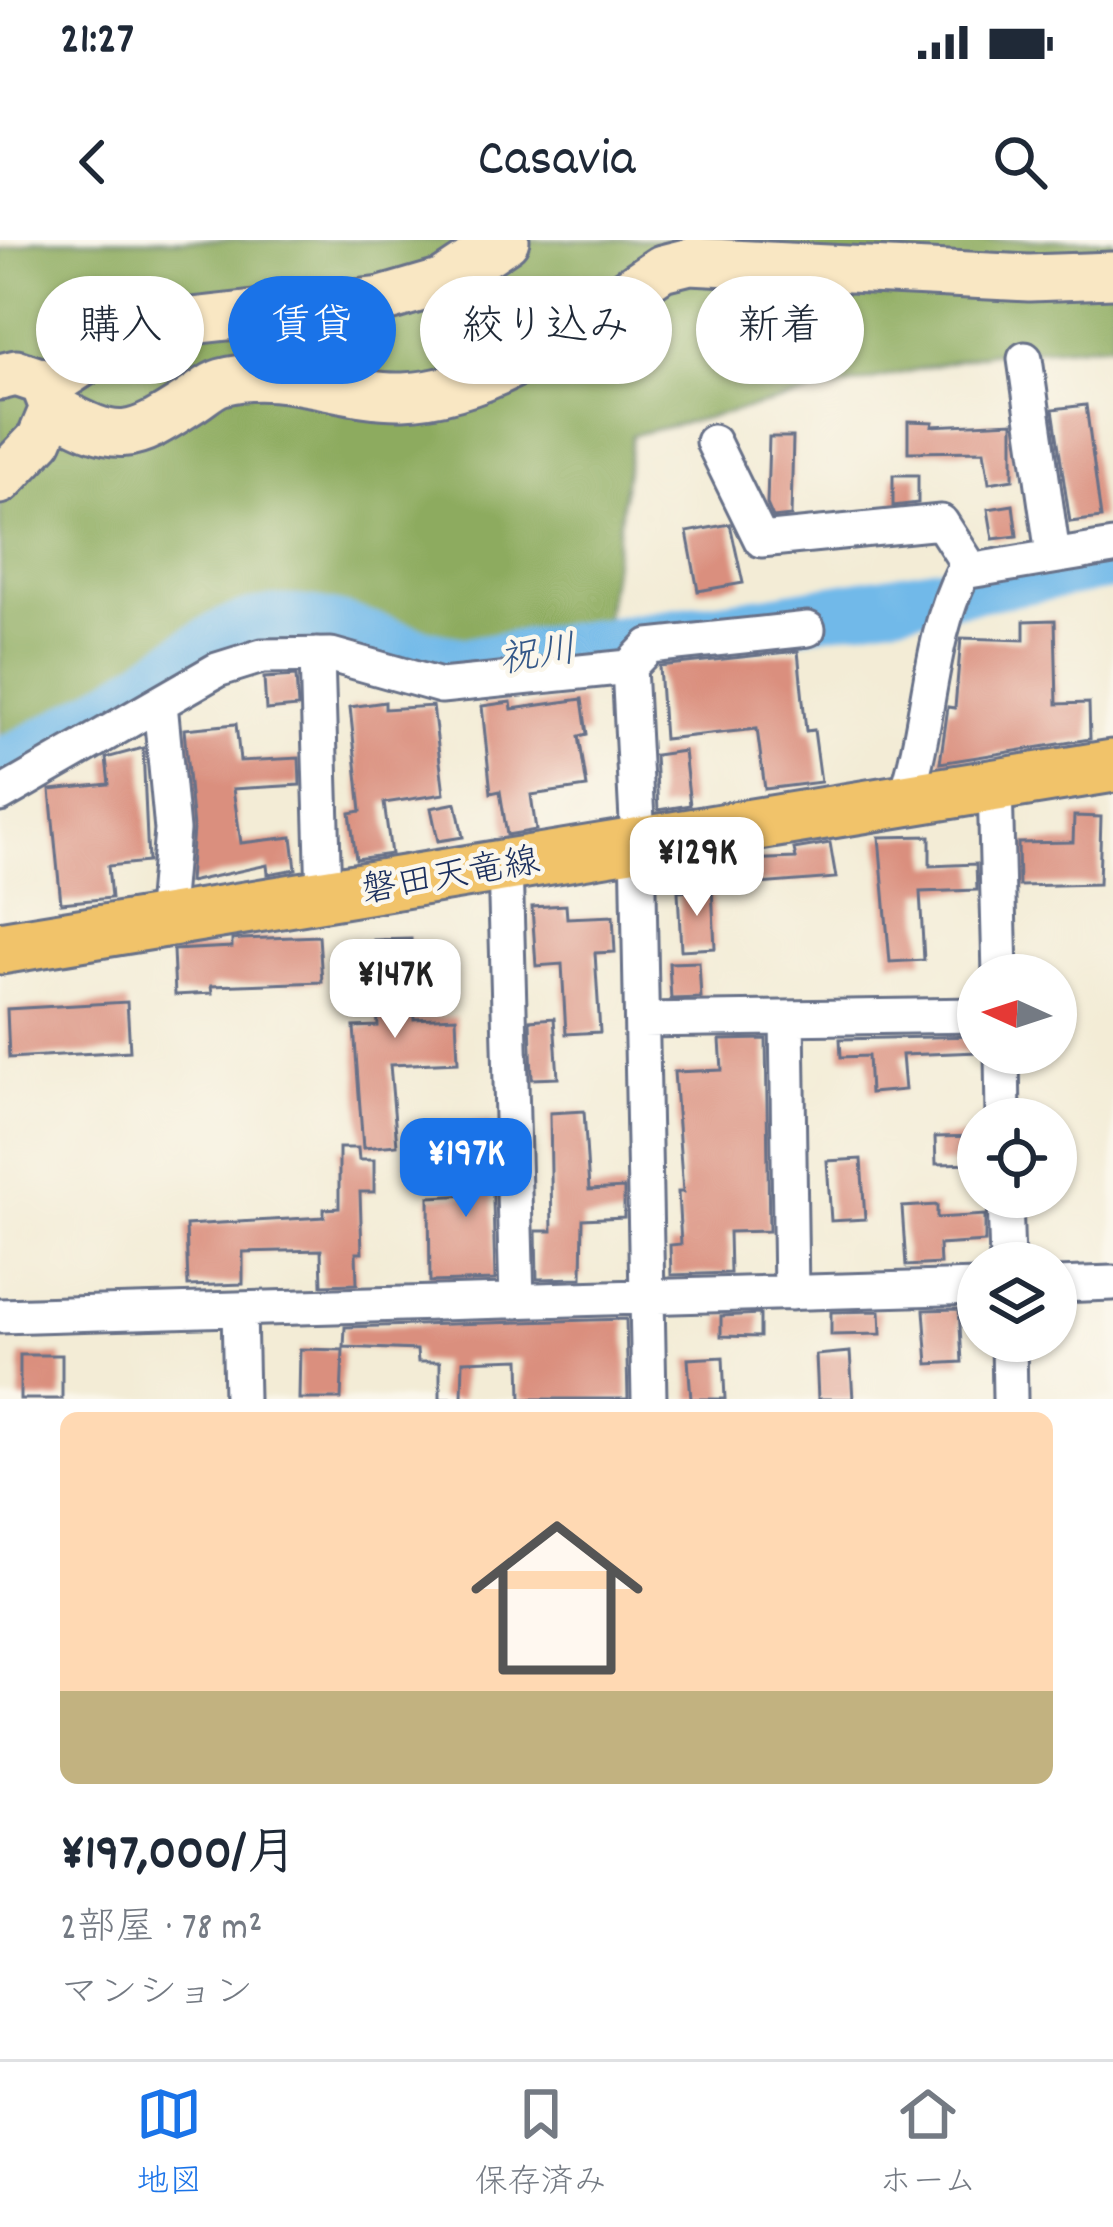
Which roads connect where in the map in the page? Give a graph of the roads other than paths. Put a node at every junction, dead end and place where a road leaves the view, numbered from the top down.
1 (506, 240) edge
2 (1113, 275) edge
3 (1025, 359) dead end
4 (0, 376) edge
5 (50, 398) junction
6 (713, 442) dead end
7 (0, 481) edge
8 (1113, 547) edge
9 (1054, 555) junction
10 (971, 569) junction
11 (808, 629) dead end
12 (317, 655) junction
13 (629, 667) junction
14 (160, 703) junction
15 (1113, 766) edge
16 (995, 785) junction
17 (0, 795) edge
18 (905, 799) junction
19 (638, 840) junction
20 (505, 863) junction
21 (324, 895) junction
22 (164, 922) junction
23 (0, 948) edge
24 (999, 954) edge
25 (957, 1015) edge
26 (787, 1018) junction
27 (642, 1021) junction
28 (1113, 1283) edge
29 (1077, 1284) edge
30 (957, 1288) edge
31 (790, 1293) junction
32 (647, 1297) junction
33 (517, 1301) junction
34 (239, 1309) junction
35 (0, 1316) edge
36 (1009, 1362) edge
37 (241, 1399) edge
38 (649, 1399) edge
39 (1010, 1399) edge

1 - 5 street
2 - 5 street
3 - 9 street
4 - 5 street
5 - 7 street
6 - 10 street
8 - 9 street
9 - 10 street
10 - 18 street
11 - 13 street
12 - 13 street
12 - 14 street
12 - 21 street
13 - 19 street
14 - 17 street
14 - 22 street
15 - 16 main road, 磐田天竜線
16 - 18 main road, 磐田天竜線
16 - 24 street
18 - 19 main road, 磐田天竜線
19 - 20 main road, 磐田天竜線
19 - 27 street
20 - 21 main road, 磐田天竜線
20 - 33 street
21 - 22 main road, 磐田天竜線
22 - 23 main road, 磐田天竜線
25 - 26 street
26 - 27 street
26 - 31 street
27 - 32 street
28 - 29 street
30 - 31 street
31 - 32 street
32 - 33 street
32 - 38 street
33 - 34 street
34 - 35 street
34 - 37 street
36 - 39 street

